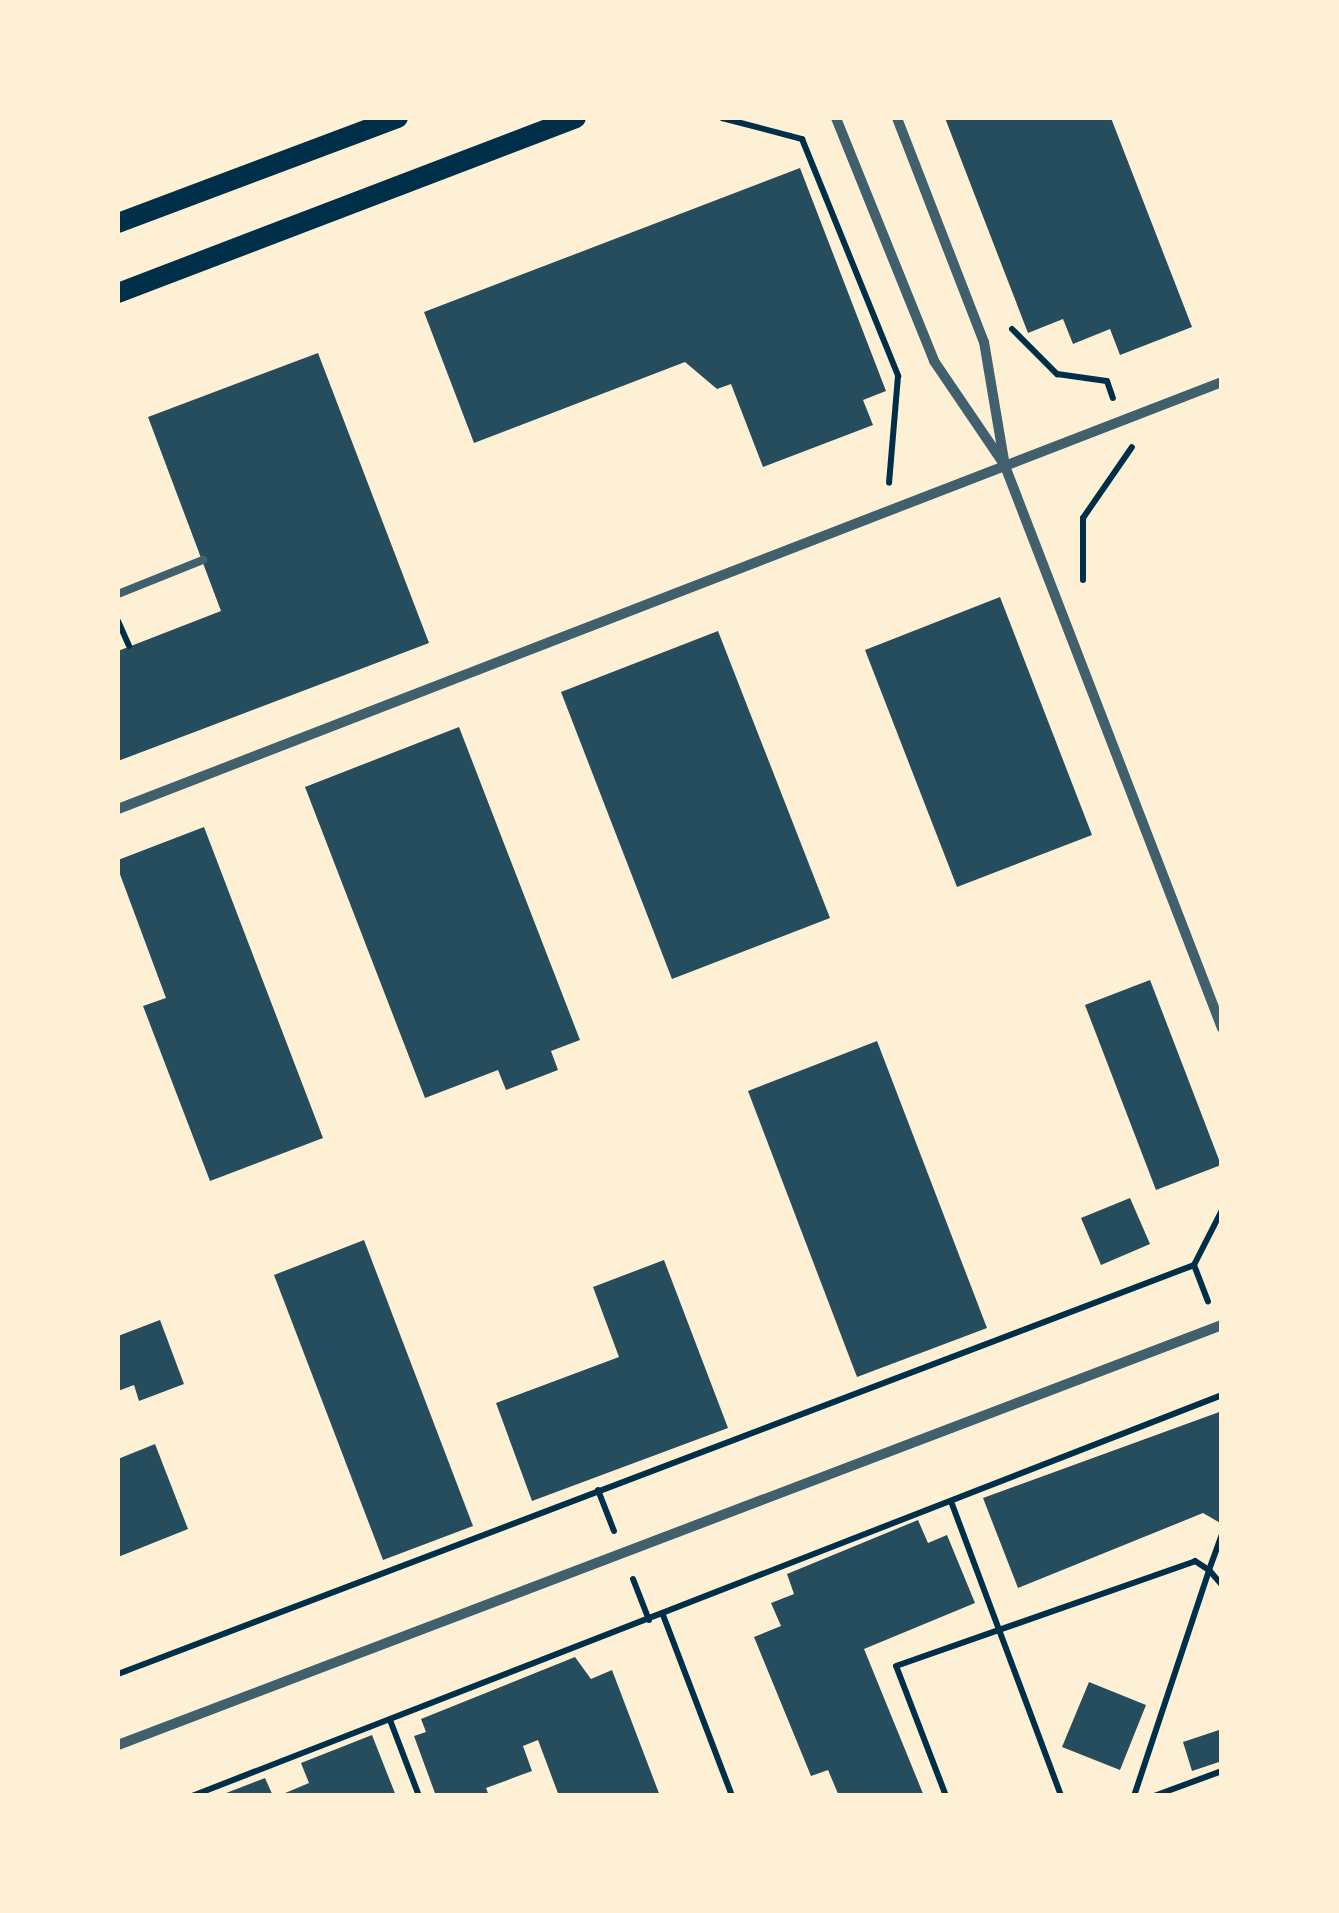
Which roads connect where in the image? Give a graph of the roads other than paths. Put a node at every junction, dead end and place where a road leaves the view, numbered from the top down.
1 (398, 118) edge
2 (576, 118) edge
3 (836, 118) edge
4 (897, 118) edge
5 (118, 223) edge
6 (118, 293) edge
7 (1222, 382) edge
8 (1005, 466) junction
9 (203, 560) dead end
10 (118, 594) edge
11 (118, 809) edge
12 (1222, 1028) edge
13 (1222, 1325) edge
14 (118, 1745) edge

1 - 5 main road
2 - 6 main road
3 - 8 street
4 - 8 street
7 - 8 street
8 - 11 street
8 - 12 street
9 - 10 lane
13 - 14 street

